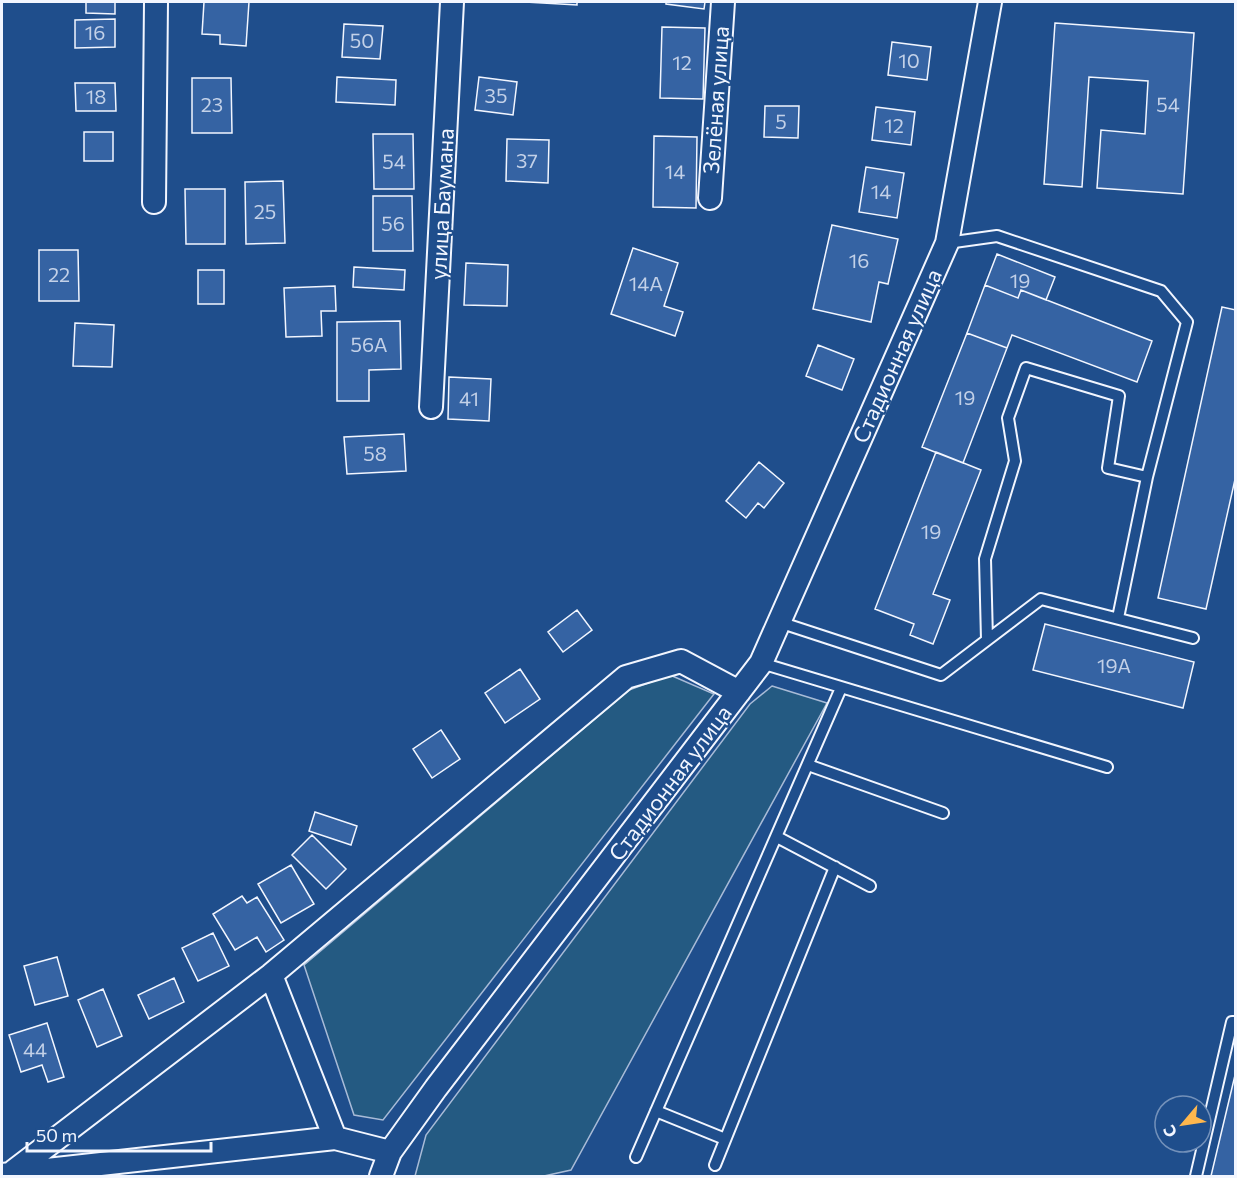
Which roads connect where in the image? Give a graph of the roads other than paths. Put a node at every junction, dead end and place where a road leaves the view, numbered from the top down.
1 (156, 2) edge
2 (452, 2) edge
3 (723, 2) edge
4 (990, 2) edge
5 (710, 198) dead end
6 (154, 202) dead end
7 (947, 243) junction
8 (431, 407) dead end
9 (1147, 477) junction
10 (1118, 618) junction
11 (779, 622) junction
12 (1193, 638) dead end
13 (987, 640) junction
14 (761, 663) junction
15 (841, 688) junction
16 (740, 692) junction
17 (808, 765) junction
18 (1107, 767) dead end
19 (943, 813) dead end
20 (777, 837) junction
21 (835, 867) junction
22 (870, 886) dead end
23 (271, 975) junction
24 (1236, 1022) edge
25 (656, 1111) junction
26 (335, 1138) junction
27 (725, 1139) junction
28 (390, 1152) junction
29 (636, 1157) dead end
30 (715, 1166) dead end
31 (7, 1174) edge
32 (381, 1176) edge
33 (1196, 1176) edge

1 - 6 street
2 - 8 street, улица Баумана
3 - 5 street, Зелёная улица
4 - 7 street, Стадионная улица
7 - 9 lane
7 - 11 street, Стадионная улица
9 - 10 lane
9 - 13 lane
10 - 12 lane
10 - 13 lane
11 - 13 lane
11 - 14 street, Стадионная улица
14 - 15 lane
14 - 16 street, Стадионная улица
15 - 17 lane
15 - 18 lane
16 - 23 street
16 - 28 street, Стадионная улица
17 - 19 lane
17 - 20 lane
20 - 21 lane
20 - 25 lane
21 - 22 lane
21 - 27 lane
23 - 26 street
23 - 31 street
24 - 33 lane
25 - 27 lane
25 - 29 lane
26 - 28 street
26 - 31 street
27 - 30 lane
28 - 32 street, Стадионная улица

